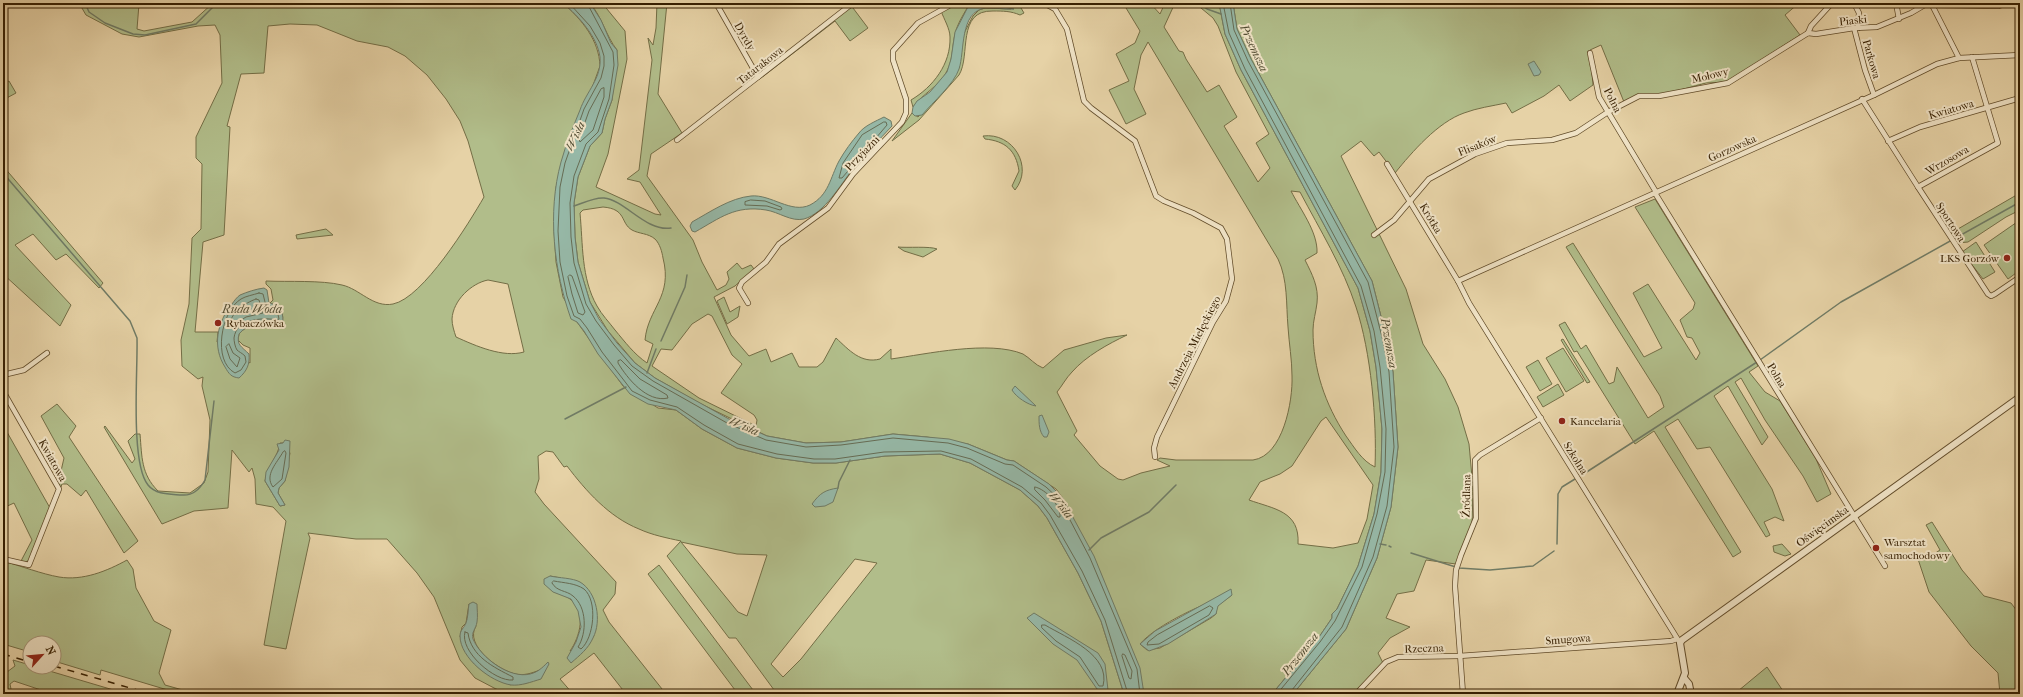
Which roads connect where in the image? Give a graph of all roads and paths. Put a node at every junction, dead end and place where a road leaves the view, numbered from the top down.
1 (716, 3) edge
2 (853, 3) edge
3 (954, 3) edge
4 (1044, 3) edge
5 (1832, 3) edge
6 (1854, 3) edge
7 (1896, 3) edge
8 (2007, 3) edge
9 (1931, 4) edge
10 (1899, 19) junction
11 (1856, 28) junction
12 (1808, 33) junction
13 (1590, 53) dead end
14 (2020, 55) edge
15 (1972, 57) junction
16 (1958, 58) junction
17 (758, 77) junction
18 (1874, 94) junction
19 (2020, 98) edge
20 (1862, 99) junction
21 (1987, 108) junction
22 (1608, 112) junction
23 (677, 140) dead end
24 (1888, 141) junction
25 (1388, 164) dead end
26 (1918, 187) junction
27 (1656, 192) junction
28 (1411, 202) junction
29 (1374, 235) dead end
30 (2020, 277) edge
31 (1458, 281) junction
32 (748, 303) dead end
33 (46, 353) dead end
34 (3, 375) edge
35 (3, 391) edge
36 (2020, 397) edge
37 (1541, 418) junction
38 (1155, 457) dead end
39 (1854, 516) junction
40 (3, 559) edge
41 (1885, 566) dead end
42 (1679, 641) junction
43 (1460, 656) junction
44 (1684, 678) junction
45 (1356, 694) edge
46 (1463, 694) edge
47 (1677, 694) edge
48 (1691, 694) edge

1 - 17 street, Dyrdy
2 - 17 street, Tatarakowa
3 - 32 street, Przyjaźni
4 - 38 street, Andrzeja Mielęckiego
5 - 12 street
6 - 11 street, Parkowa
7 - 10 street
8 - 9 street, Piaski
9 - 10 street, Piaski
9 - 16 street
10 - 11 street, Piaski
11 - 12 street, Piaski
11 - 18 street, Parkowa
12 - 22 street, Mołowy
13 - 22 street, Polna
14 - 15 street, Gorzowska
15 - 16 street, Gorzowska
15 - 21 street, Wrzosowa
16 - 18 street, Gorzowska
17 - 23 street, Tatarakowa
18 - 20 street, Gorzowska
19 - 21 street, Kwiatowa
20 - 24 street, Wrzosowa
20 - 27 street, Gorzowska
21 - 24 street, Kwiatowa
21 - 26 street, Wrzosowa
22 - 27 street, Polna
22 - 28 street, Flisaków
24 - 26 street, Wrzosowa
25 - 28 street, Krótka
26 - 30 street, Sportowa
27 - 31 street, Gorzowska
27 - 39 street, Polna
28 - 29 street, Flisaków
28 - 31 street, Krótka
31 - 37 street, Szkolna
33 - 34 street
35 - 40 street, Kwiatowa
36 - 39 street, Oświęcimska
37 - 42 street, Szkolna
37 - 43 street, Źródlana
39 - 41 street, Polna
39 - 42 street, Oświęcimska
42 - 43 street, Smugowa
42 - 44 street
43 - 45 street, Rzeczna
43 - 46 street, Źródlana
44 - 47 street
44 - 48 street

